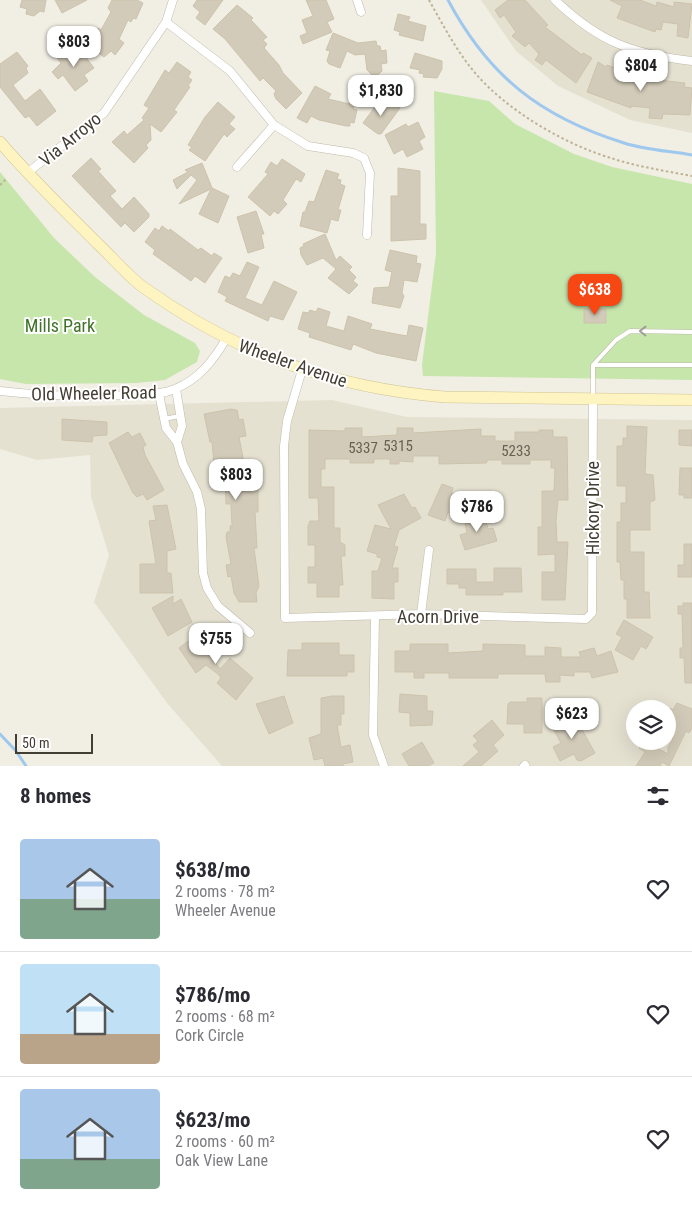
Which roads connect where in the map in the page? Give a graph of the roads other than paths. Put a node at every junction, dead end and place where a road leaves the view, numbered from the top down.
1 (173, 0) edge
2 (356, 0) edge
3 (555, 0) edge
4 (361, 12) dead end
5 (166, 22) junction
6 (692, 61) edge
7 (274, 125) junction
8 (0, 142) edge
9 (237, 167) dead end
10 (27, 174) junction
11 (367, 235) dead end
12 (692, 332) edge
13 (226, 340) junction
14 (593, 364) junction
15 (692, 365) edge
16 (302, 370) junction
17 (176, 389) junction
18 (0, 391) edge
19 (160, 394) junction
20 (593, 399) junction
21 (692, 400) edge
22 (182, 416) junction
23 (164, 419) junction
24 (177, 442) junction
25 (429, 550) dead end
26 (421, 614) junction
27 (374, 617) junction
28 (590, 617) joint
29 (250, 633) dead end
30 (384, 766) edge

1 - 5 street, Via Arroyo
2 - 4 street
3 - 6 street
5 - 7 street
5 - 10 street, Via Arroyo
7 - 9 street
7 - 11 street
8 - 10 main road, Wheeler Avenue
10 - 13 main road, Wheeler Avenue
12 -> 14 lane
13 - 16 main road, Wheeler Avenue
13 - 17 street, Old Wheeler Road
14 - 15 lane
14 - 20 lane
16 - 20 main road, Wheeler Avenue
16 - 27 street, Acorn Drive
17 - 19 street, Old Wheeler Road
17 - 22 street
18 - 19 street, Old Wheeler Road
19 - 23 street
20 - 21 main road, Wheeler Avenue
20 - 28 street, Hickory Drive
22 - 23 lane
22 - 24 street
23 - 24 street
24 - 29 street
25 - 26 street
26 - 27 street, Acorn Drive
26 - 28 street, Acorn Drive
27 - 30 street

